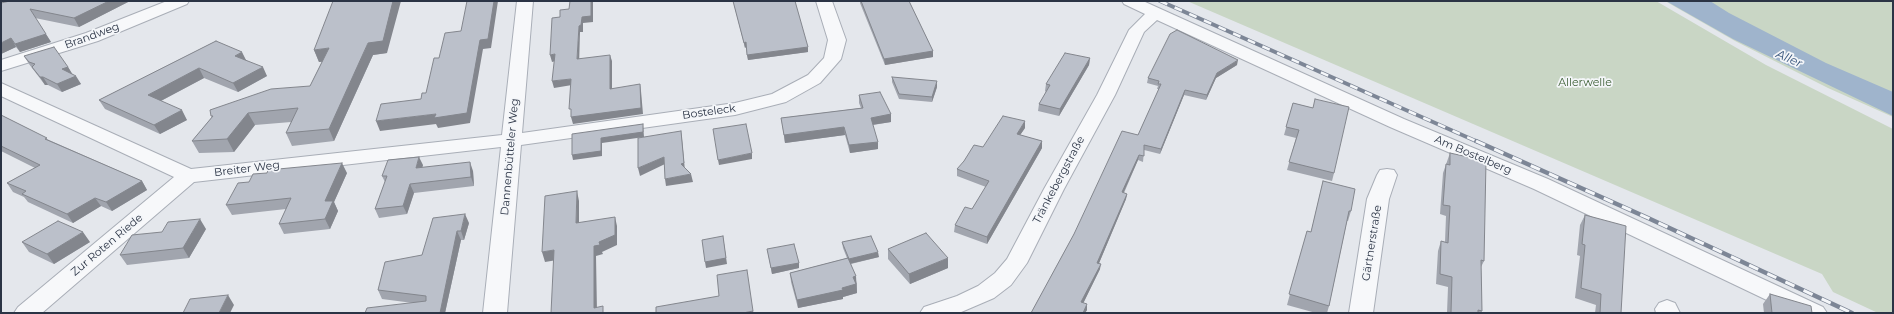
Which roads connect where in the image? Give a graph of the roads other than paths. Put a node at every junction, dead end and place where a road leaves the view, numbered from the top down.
1 (181, 1) edge
2 (525, 1) edge
3 (824, 1) edge
4 (1130, 1) edge
5 (1154, 13) junction
6 (1, 66) edge
7 (1, 89) edge
8 (512, 140) junction
9 (1387, 175) dead end
10 (188, 176) junction
11 (26, 313) edge
12 (495, 313) edge
13 (932, 313) edge
14 (1361, 313) edge
15 (1815, 313) edge

1 - 6 street, Brandweg
2 - 8 street, Dannenbütteler Weg
3 - 8 street, Bosteleck
4 - 5 street, Am Bostelberg
5 - 13 street, Tränkebergstraße
5 - 15 street, Am Bostelberg
7 - 10 street
8 - 10 street, Breiter Weg
8 - 12 street, Dannenbütteler Weg
9 - 14 street, Gärtnerstraße
10 - 11 street, Zur Roten Riede

